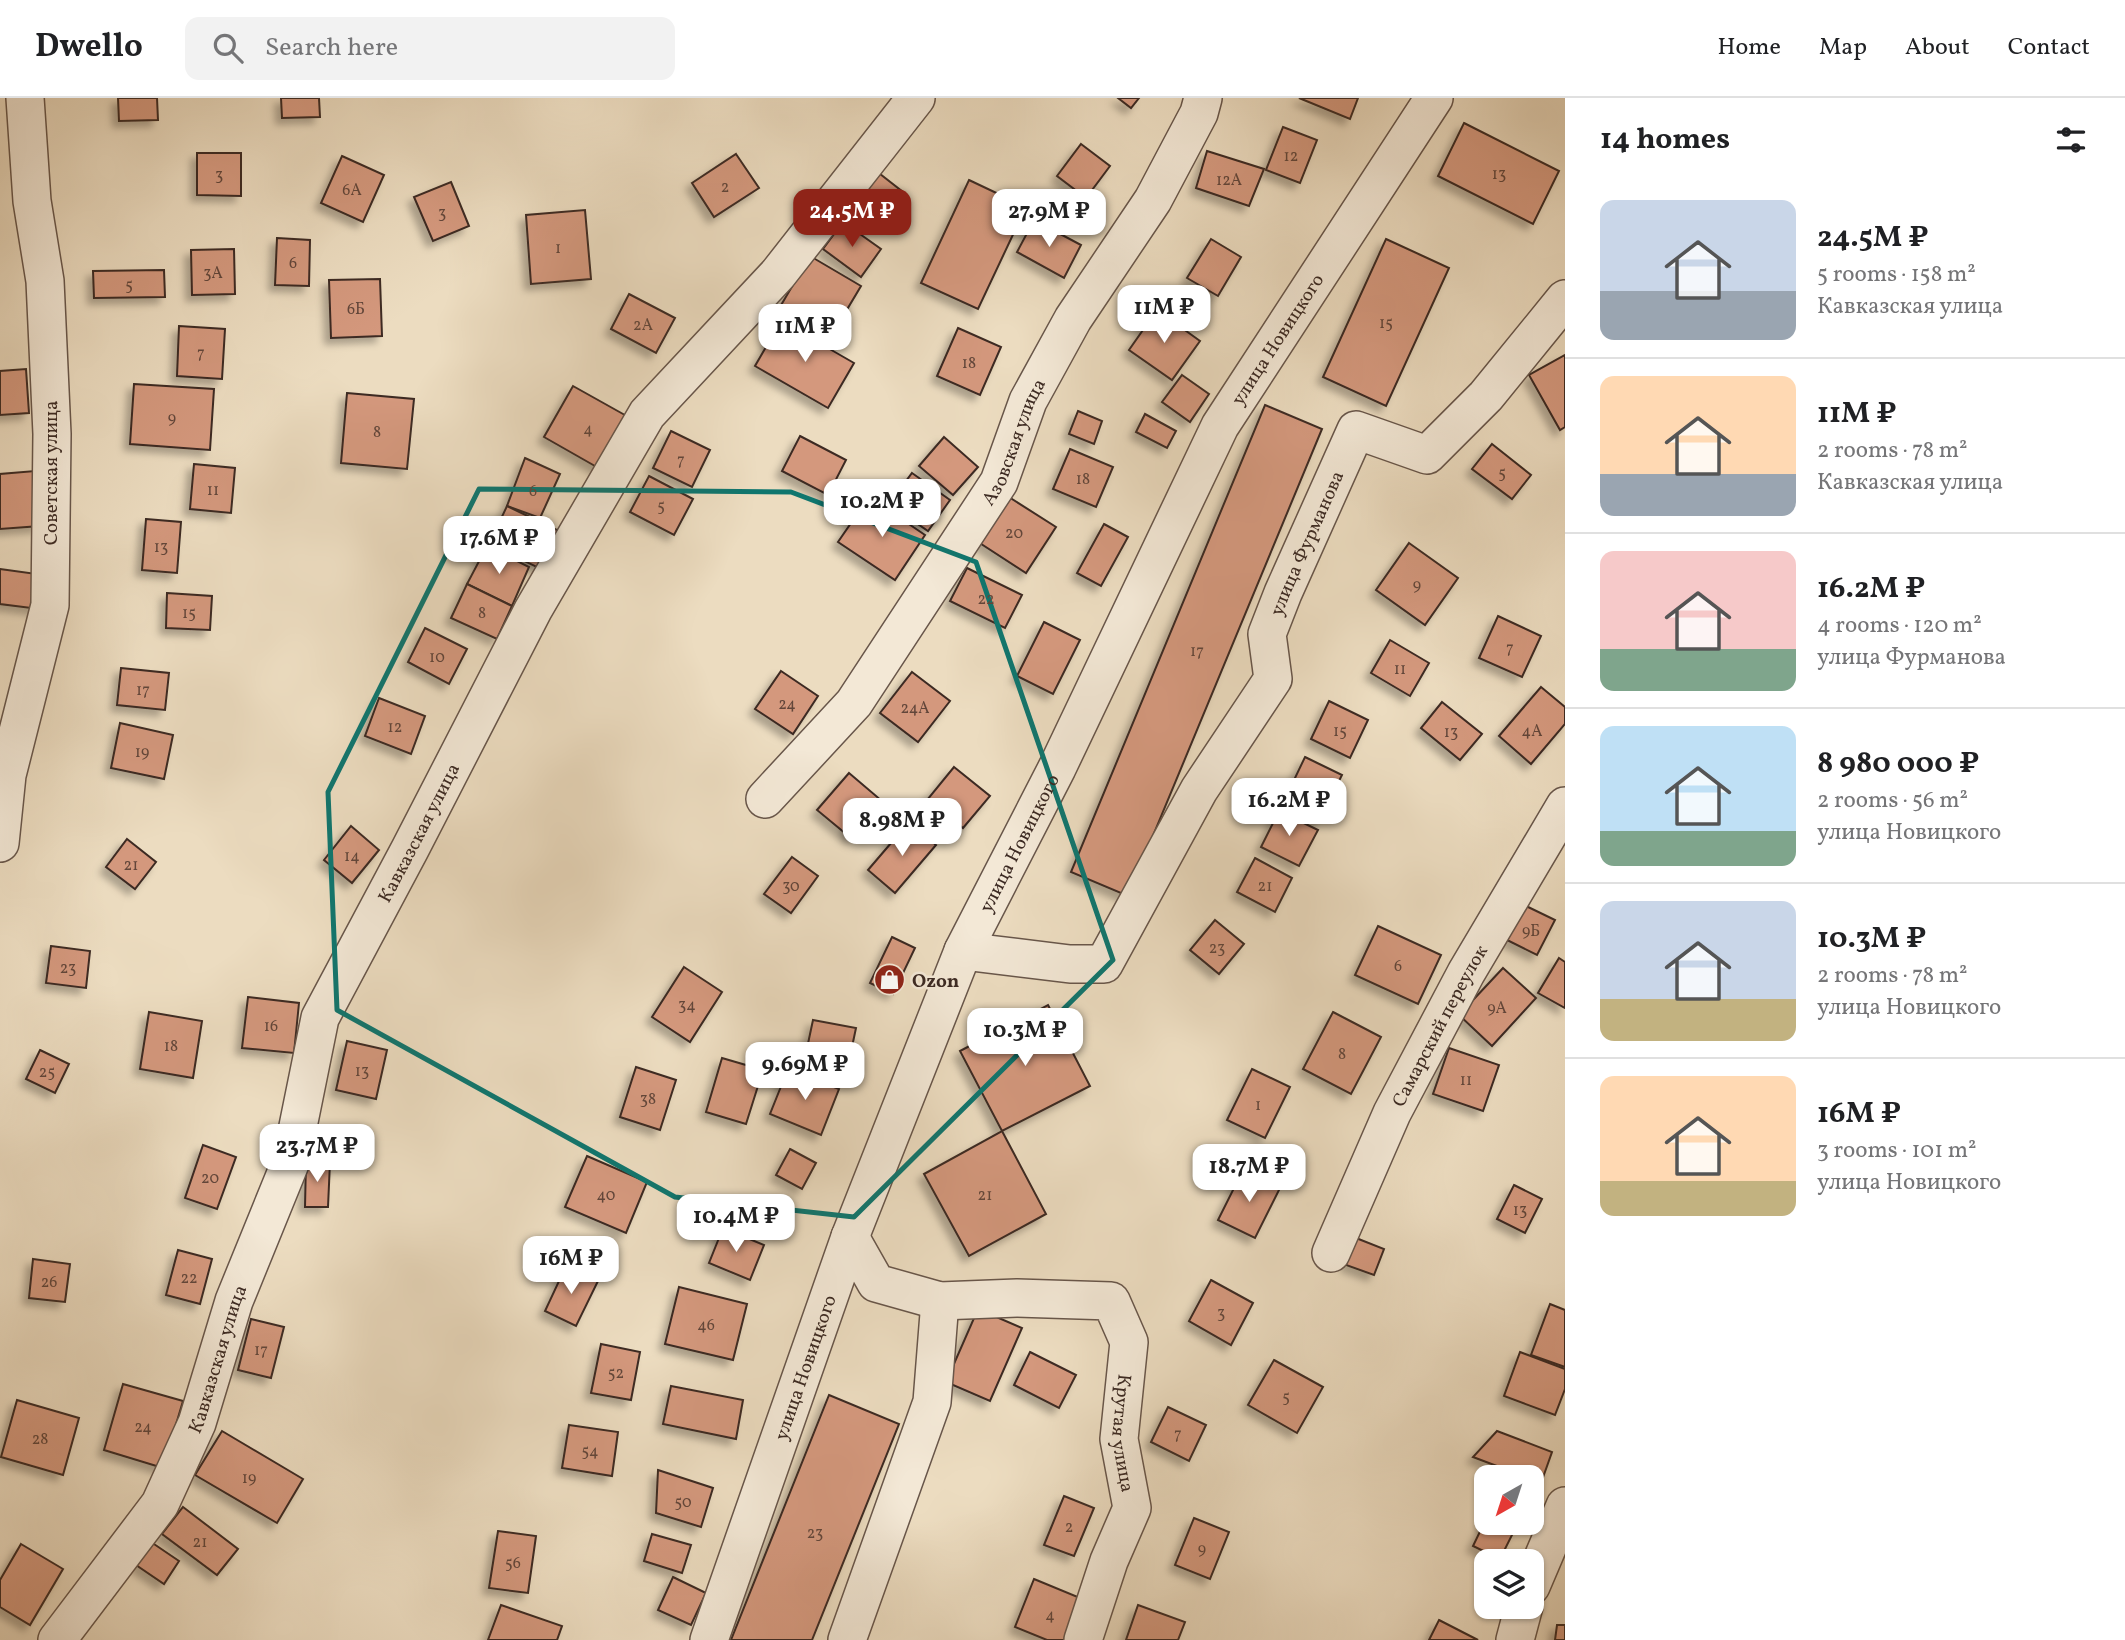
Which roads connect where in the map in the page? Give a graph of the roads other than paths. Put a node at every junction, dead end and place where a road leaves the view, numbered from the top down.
1 (25, 98) edge
2 (916, 98) edge
3 (1203, 98) edge
4 (1434, 98) edge
5 (1565, 299) edge
6 (765, 799) dead end
7 (1565, 806) edge
8 (0, 843) edge
9 (963, 951) junction
10 (849, 1237) junction
11 (1331, 1253) dead end
12 (940, 1301) junction
13 (1565, 1506) edge
14 (1544, 1555) edge
15 (1521, 1619) edge
16 (57, 1640) edge
17 (709, 1640) edge
18 (847, 1640) edge
19 (1083, 1640) edge
20 (1515, 1640) edge

1 - 8 street, Советская улица
2 - 16 street, Кавказская улица
3 - 6 street, Азовская улица
4 - 9 street, улица Новицкого
5 - 9 street, улица Фурманова
7 - 11 street, Самарский переулок
9 - 10 street, улица Новицкого
10 - 12 street, Крутая улица
10 - 17 street, улица Новицкого
12 - 18 street
12 - 19 street, Крутая улица
13 - 14 street
15 - 20 street

